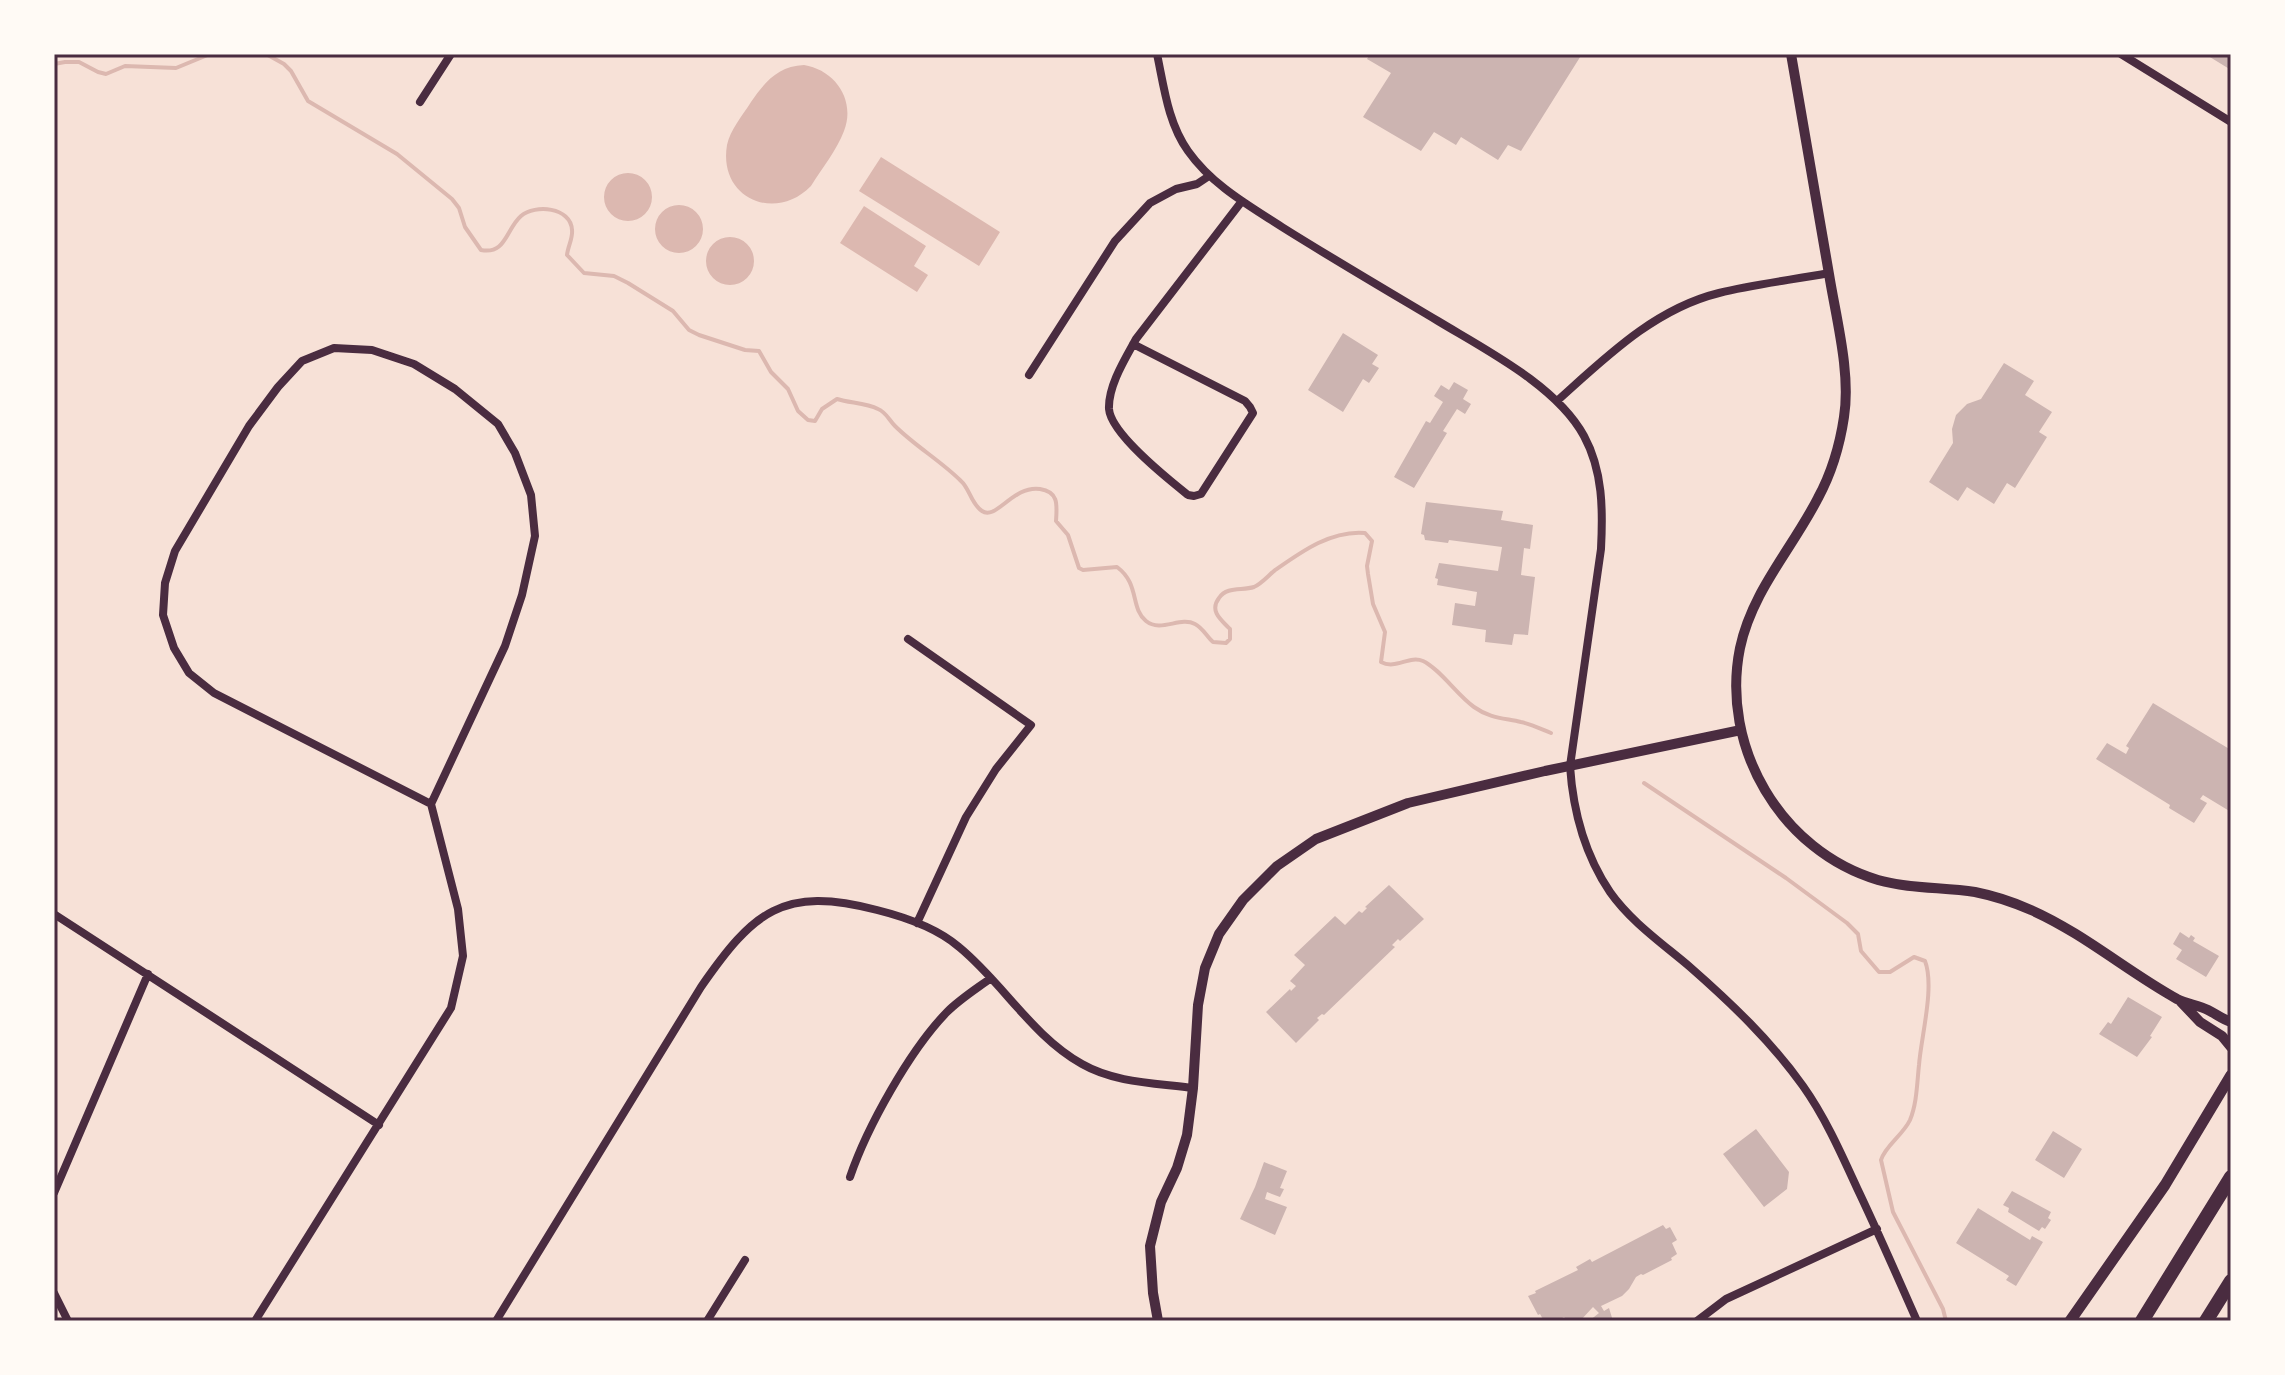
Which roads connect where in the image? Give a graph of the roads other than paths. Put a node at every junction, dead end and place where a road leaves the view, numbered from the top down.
1 (451, 54) edge
2 (1157, 54) edge
3 (1791, 54) edge
4 (2121, 54) edge
5 (420, 102) dead end
6 (2231, 122) edge
7 (1209, 176) junction
8 (1242, 201) junction
9 (1829, 273) junction
10 (1133, 344) junction
11 (1029, 375) dead end
12 (1557, 401) junction
13 (908, 639) dead end
14 (1741, 730) junction
15 (1570, 766) junction
16 (431, 804) junction
17 (54, 914) edge
18 (917, 923) junction
19 (148, 974) junction
20 (991, 978) junction
21 (2180, 1000) junction
22 (2231, 1022) edge
23 (2231, 1047) edge
24 (2231, 1069) edge
25 (2228, 1080) edge
26 (1193, 1088) junction
27 (379, 1125) junction
28 (850, 1177) dead end
29 (2231, 1177) edge
30 (54, 1193) edge
31 (1877, 1229) junction
32 (745, 1260) dead end
33 (2231, 1281) edge
34 (54, 1293) edge
35 (68, 1321) edge
36 (255, 1321) edge
37 (496, 1321) edge
38 (707, 1321) edge
39 (1158, 1321) edge
40 (1697, 1321) edge
41 (1917, 1321) edge
42 (2070, 1321) edge
43 (2142, 1321) edge
44 (2206, 1321) edge

1 - 5 street
2 - 7 street
3 - 9 street
4 - 6 street
7 - 8 street
7 - 11 street
8 - 10 street
8 - 12 street
9 - 12 street
9 - 14 street
10 - 10 street
12 - 15 street
13 - 18 street
14 - 15 street
14 - 21 street
15 - 26 street
15 - 31 street
16 - 16 street
16 - 27 street
17 - 19 street
18 - 20 street
18 - 37 street
19 - 27 street
19 - 30 street
20 - 26 street
20 - 28 street
21 - 22 street
21 - 23 street
24 - 25 street
25 - 42 main road
26 - 39 street
27 - 36 street
29 - 43 highway
31 - 40 street
31 - 41 street
32 - 38 street
33 - 44 highway
34 - 35 street

